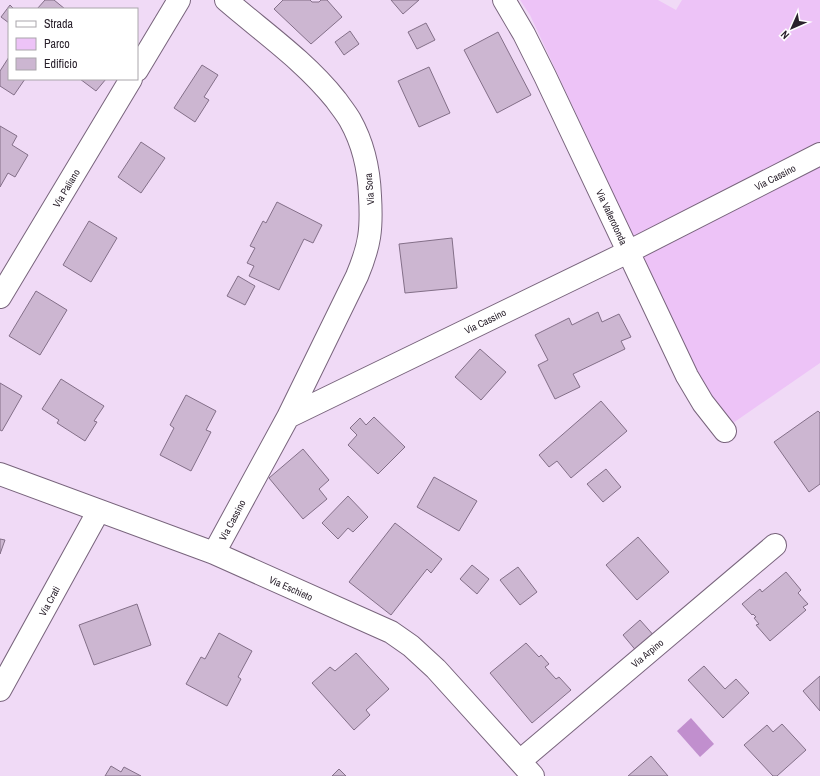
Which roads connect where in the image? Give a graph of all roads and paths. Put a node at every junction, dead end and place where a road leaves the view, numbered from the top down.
1 (179, 0) edge
2 (226, 0) edge
3 (504, 0) edge
4 (138, 68) edge
5 (130, 80) edge
6 (820, 154) edge
7 (628, 252) junction
8 (0, 298) edge
9 (288, 417) junction
10 (725, 431) dead end
11 (0, 474) edge
12 (98, 512) junction
13 (775, 545) dead end
14 (214, 554) junction
15 (0, 690) edge
16 (526, 768) edge

1 - 4 street
2 - 9 street, Via Sora
3 - 7 street, Via Vallerotonda
5 - 8 street, Via Paliano
6 - 7 street, Via Cassino
7 - 9 street, Via Cassino
7 - 10 street, Via Vallerotonda
9 - 14 street, Via Cassino
11 - 12 street, Via Eschieto
12 - 14 street, Via Eschieto
12 - 15 street, Via Crati
13 - 16 street, Via Arpino
14 - 16 street, Via Eschieto

